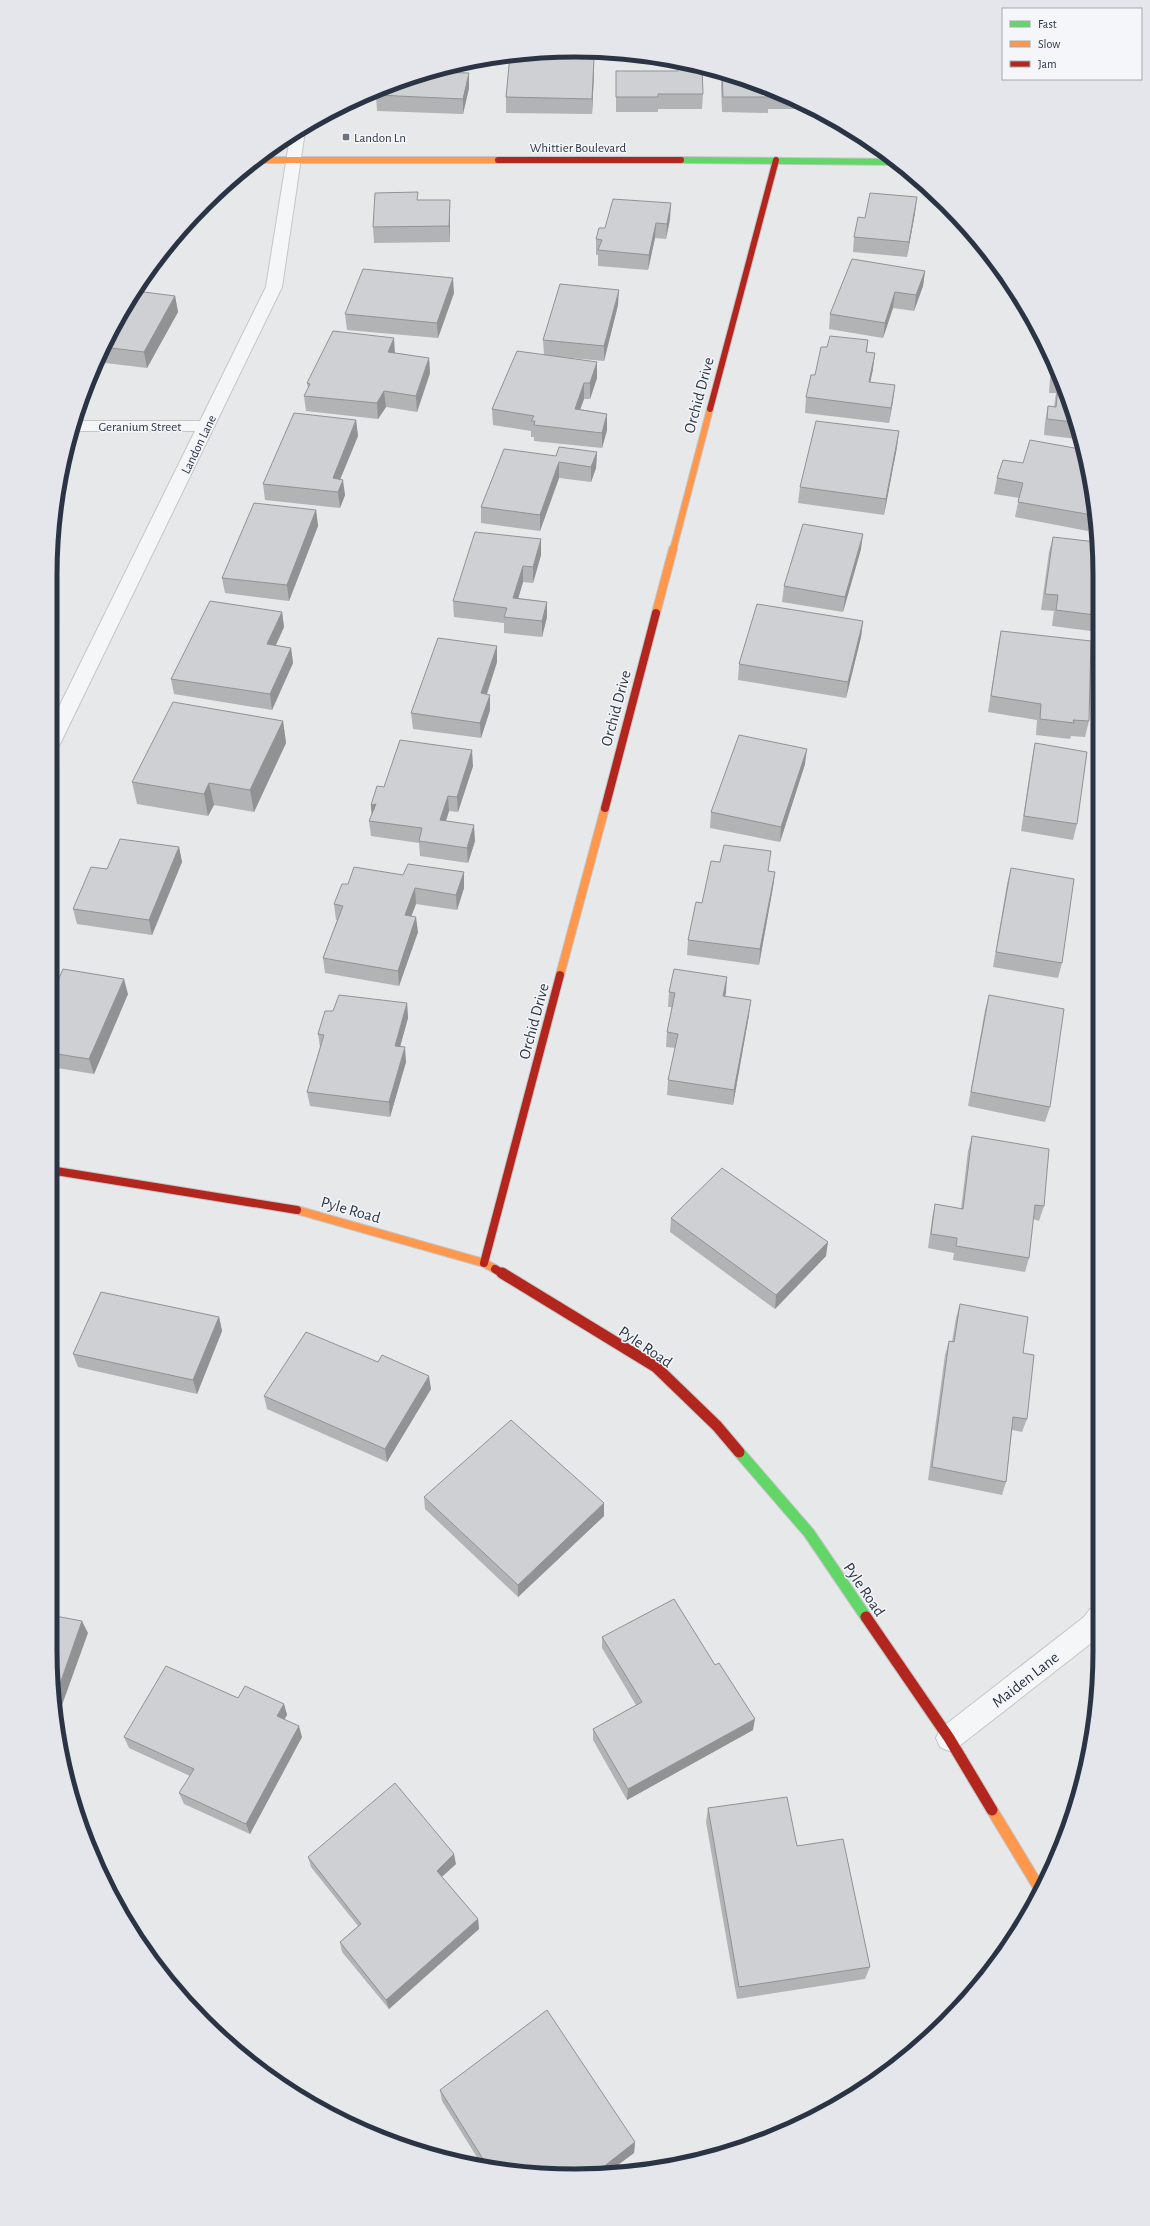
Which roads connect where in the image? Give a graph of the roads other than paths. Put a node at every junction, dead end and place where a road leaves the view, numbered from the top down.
1 (297, 138) edge
2 (265, 160) edge
3 (293, 160) junction
4 (776, 160) junction
5 (887, 162) edge
6 (79, 426) edge
7 (207, 426) junction
8 (57, 730) edge
9 (57, 1171) edge
10 (484, 1263) junction
11 (1093, 1626) edge
12 (949, 1738) junction
13 (1037, 1885) edge

1 - 3 street, Landon Lane
2 - 3 street, Whittier Boulevard
3 - 4 street, Whittier Boulevard
3 - 7 street, Landon Lane
4 - 5 street, Whittier Boulevard
4 - 10 street, Orchid Drive
6 - 7 street, Geranium Street
7 - 8 street, Landon Lane
9 - 10 street, Pyle Road
10 - 12 street, Pyle Road
11 - 12 street, Maiden Lane
12 - 13 street, Pyle Road

